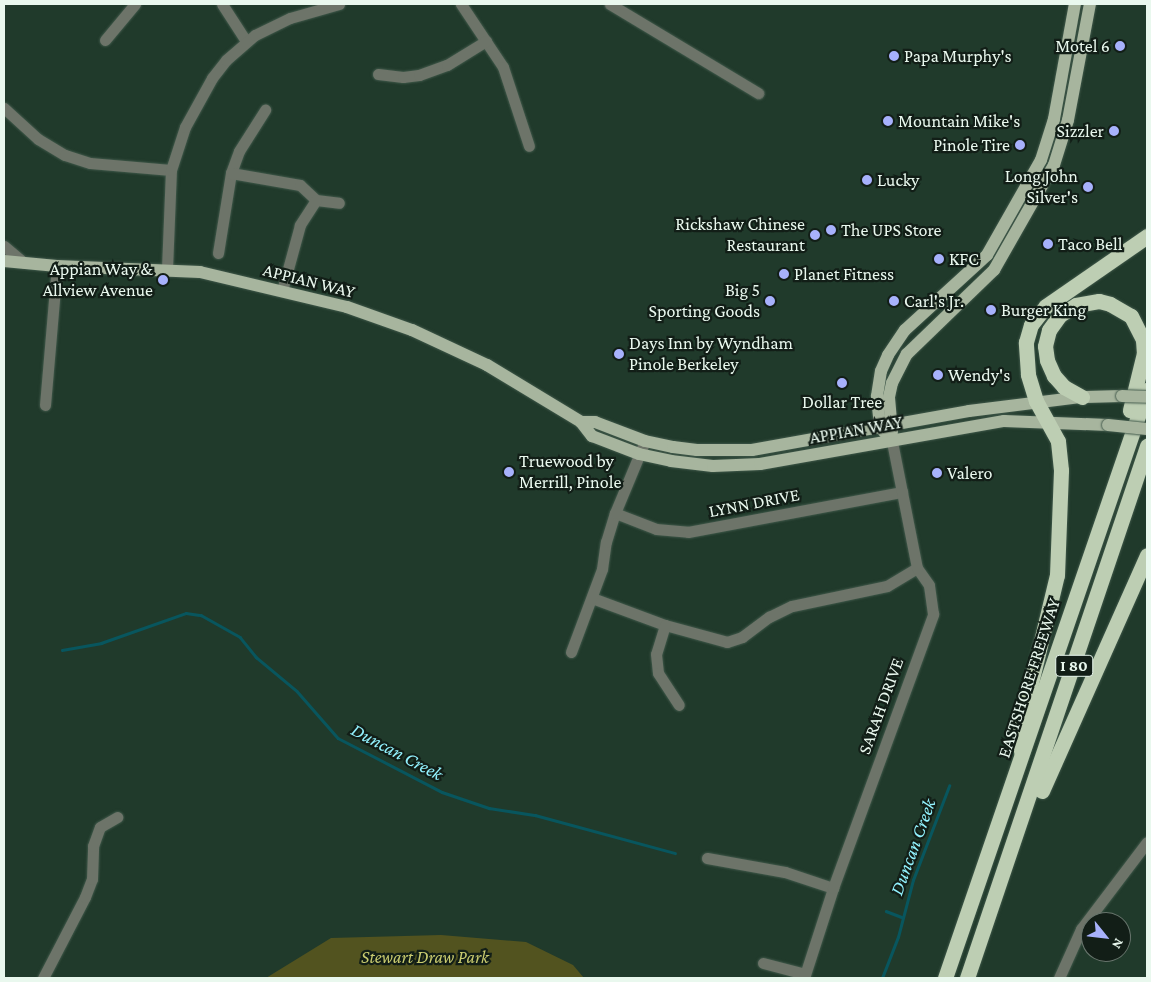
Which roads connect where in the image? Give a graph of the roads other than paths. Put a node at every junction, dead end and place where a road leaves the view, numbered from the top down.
1 (135, 4) edge
2 (222, 4) edge
3 (339, 4) edge
4 (610, 4) edge
5 (1075, 4) edge
6 (1090, 4) edge
7 (463, 5) edge
8 (105, 40) dead end
9 (246, 41) junction
10 (486, 41) junction
11 (378, 74) dead end
12 (758, 93) dead end
13 (4, 108) edge
14 (265, 110) dead end
15 (528, 146) dead end
16 (171, 170) junction
17 (231, 173) junction
18 (316, 200) junction
19 (339, 203) dead end
20 (1147, 236) edge
21 (4, 246) edge
22 (218, 253) dead end
23 (4, 260) edge
24 (24, 263) junction
25 (57, 266) junction
26 (976, 266) junction
27 (167, 269) junction
28 (282, 291) junction
29 (944, 295) junction
30 (952, 310) junction
31 (918, 342) junction
32 (1147, 390) edge
33 (1082, 397) junction
34 (1147, 397) edge
35 (1036, 401) junction
36 (45, 405) dead end
37 (581, 422) junction
38 (1048, 422) junction
39 (893, 425) junction
40 (880, 426) junction
41 (1147, 429) edge
42 (645, 441) junction
43 (892, 442) junction
44 (1147, 446) edge
45 (639, 454) junction
46 (902, 492) junction
47 (1108, 500) junction
48 (615, 513) junction
49 (1147, 556) edge
50 (917, 568) junction
51 (592, 598) junction
52 (665, 625) junction
53 (571, 652) dead end
54 (679, 706) dead end
55 (1022, 760) junction
56 (117, 817) dead end
57 (1147, 842) edge
58 (707, 858) dead end
59 (1001, 886) junction
60 (833, 888) junction
61 (763, 963) dead end
62 (805, 976) edge
63 (43, 978) edge
64 (945, 978) edge
65 (967, 978) edge
66 (1059, 978) edge

1 - 8 street
2 - 9 street
3 - 9 street
4 - 12 street
5 - 26 main road
6 - 30 main road
7 - 10 street
9 - 16 street
10 - 11 street
10 - 15 street
13 - 16 street
14 - 17 street
16 - 27 street
17 - 18 street
17 - 22 street
18 - 19 street
18 - 28 street
20 - 35 highway
21 - 24 street
23 - 24 main road, APPIAN WAY
24 - 25 main road, APPIAN WAY
25 - 27 main road, APPIAN WAY
25 - 36 street
26 - 29 main road
26 - 30 main road
27 - 28 main road, APPIAN WAY
28 - 37 main road, APPIAN WAY
29 - 31 main road
29 - 40 main road
30 - 31 main road
31 - 39 main road
32 - 47 highway, EASTSHORE FREEWAY / I 80
33 - 34 main road, APPIAN WAY, bridge
33 - 35 main road, APPIAN WAY
33 - 47 highway
35 - 38 highway
35 - 39 main road, APPIAN WAY
37 - 42 main road, APPIAN WAY
37 - 45 main road, APPIAN WAY
38 - 41 main road, APPIAN WAY, bridge
38 - 43 main road, APPIAN WAY
38 - 55 highway
39 - 40 main road, APPIAN WAY
39 - 43 main road
40 - 42 main road, APPIAN WAY
40 - 43 main road
42 - 45 street
43 - 45 main road, APPIAN WAY
43 - 46 street, SARAH DRIVE
44 - 59 highway, I 80
45 - 48 street
46 - 48 street, LYNN DRIVE
46 - 50 street, SARAH DRIVE
47 - 55 highway, EASTSHORE FREEWAY / I 80
48 - 51 street
49 - 59 highway
50 - 52 street
50 - 60 street, SARAH DRIVE
51 - 52 street
51 - 53 street
52 - 54 street
55 - 64 highway, EASTSHORE FREEWAY / I 80
56 - 63 street
57 - 66 street
58 - 60 street
59 - 65 highway, I 80
60 - 62 street, SARAH DRIVE
61 - 62 street

